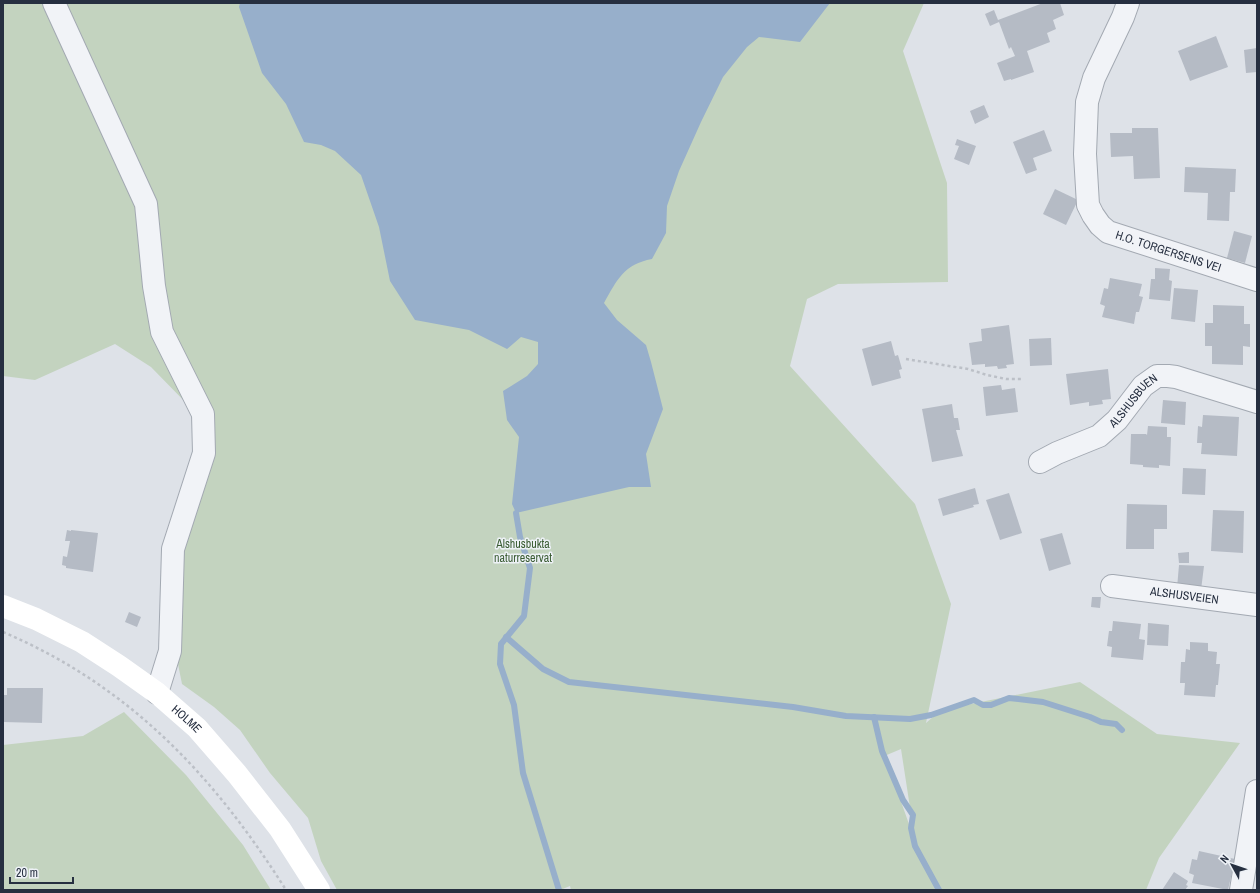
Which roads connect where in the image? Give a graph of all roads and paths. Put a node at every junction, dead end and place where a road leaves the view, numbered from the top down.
1 (54, 3) edge
2 (1128, 3) edge
3 (1257, 280) edge
4 (906, 360) dead end
5 (1021, 379) dead end
6 (1257, 402) edge
7 (1040, 462) dead end
8 (1112, 586) dead end
9 (1257, 605) edge
10 (3, 606) edge
11 (3, 632) edge
12 (157, 693) junction
13 (1257, 791) edge
14 (286, 890) edge
15 (319, 890) edge
16 (1241, 890) edge

1 - 12 street
2 - 3 street, H.O. TORGERSENS VEI
4 - 5 path
6 - 7 street, ALSHUSBUEN
8 - 9 street, ALSHUSVEIEN
10 - 12 main road, HOLME
11 - 14 path
12 - 15 main road, HOLME
13 - 16 street

